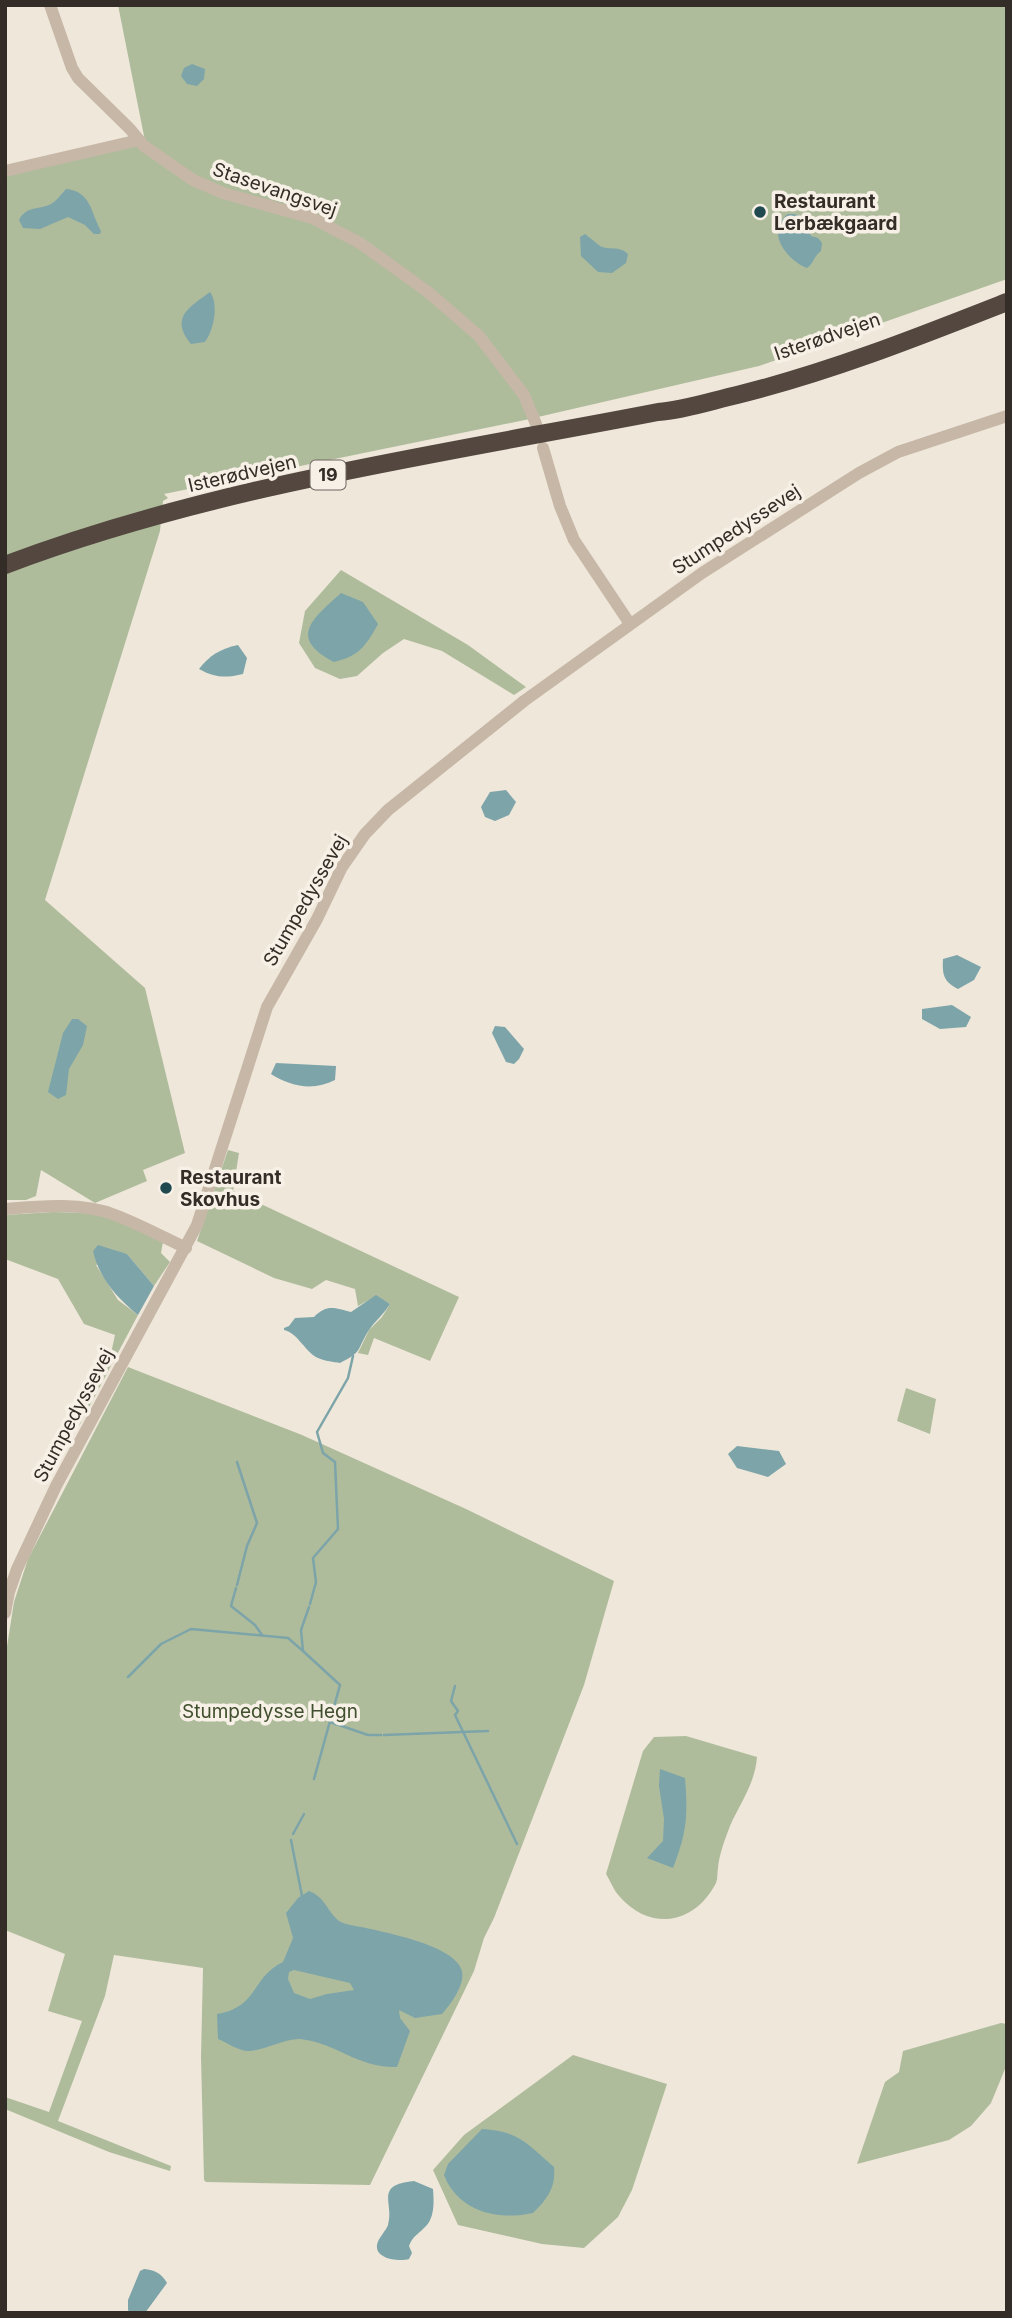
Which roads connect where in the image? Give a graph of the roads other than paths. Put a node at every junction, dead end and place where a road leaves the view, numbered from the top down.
1 (50, 5) edge
2 (139, 140) junction
3 (5, 171) edge
4 (1007, 290) edge
5 (1007, 302) edge
6 (658, 412) junction
7 (1007, 416) edge
8 (537, 424) dead end
9 (543, 448) dead end
10 (5, 565) edge
11 (630, 624) junction
12 (5, 1209) edge
13 (186, 1248) junction
14 (5, 1613) edge

1 - 2 street, Stasevangsvej
2 - 3 street
2 - 8 street, Stasevangsvej
4 - 6 highway, Isterødvejen / 19
5 - 6 highway, Isterødvejen / 19
6 - 10 highway, Isterødvejen / 19
7 - 11 street, Stumpedyssevej
9 - 11 street
11 - 13 street, Stumpedyssevej
12 - 13 street
13 - 14 street, Stumpedyssevej

